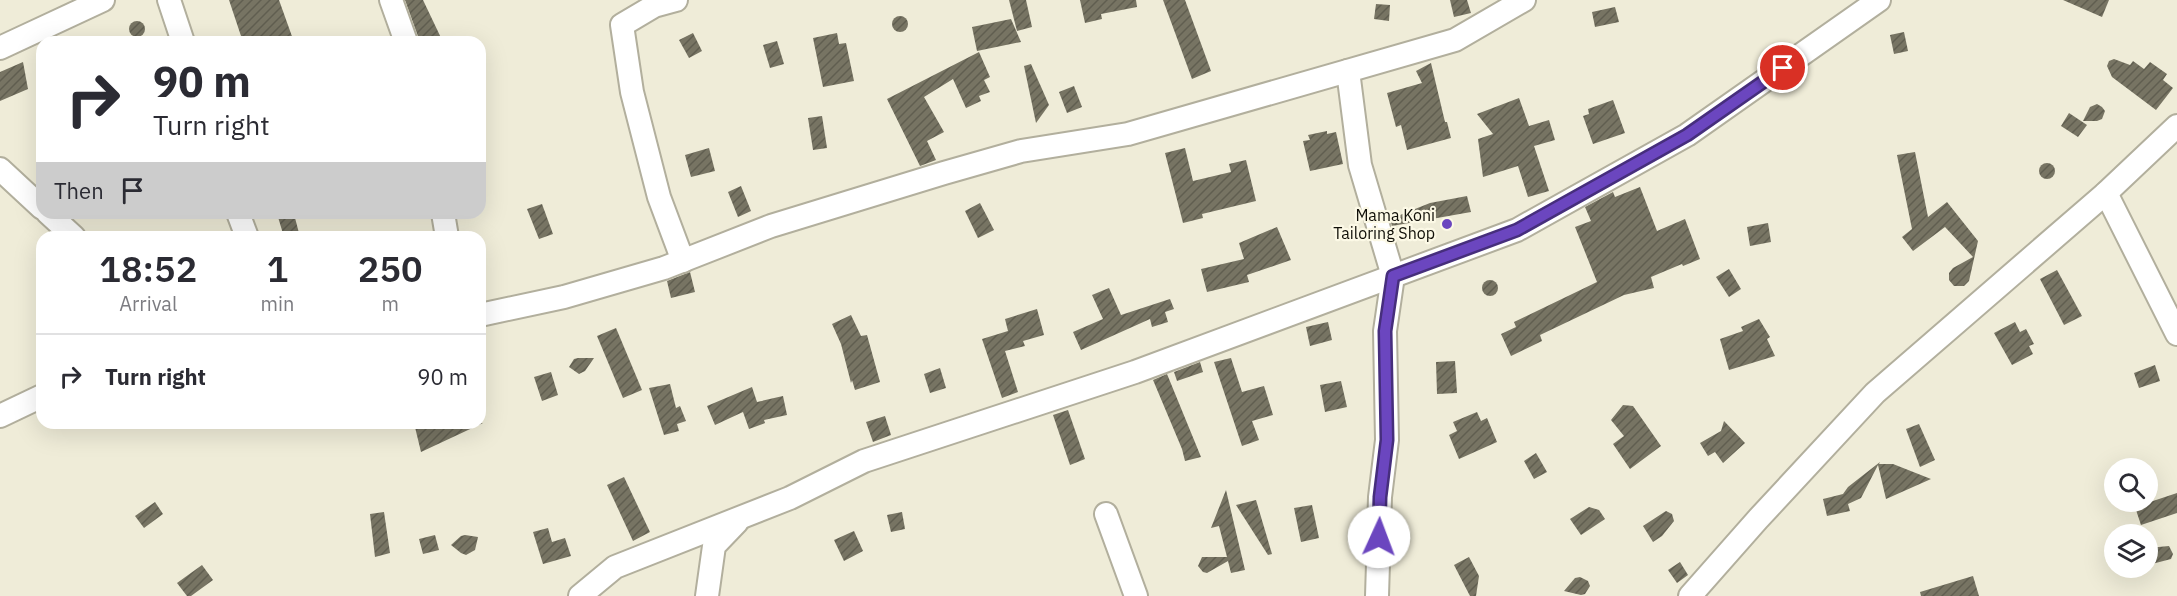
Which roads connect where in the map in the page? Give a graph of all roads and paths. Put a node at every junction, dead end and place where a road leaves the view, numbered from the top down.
1 (103, 0) edge
2 (170, 0) edge
3 (391, 0) edge
4 (676, 0) edge
5 (1524, 0) edge
6 (1879, 0) edge
7 (181, 36) edge
8 (403, 36) edge
9 (0, 48) edge
10 (1348, 71) junction
11 (2177, 126) edge
12 (0, 170) edge
13 (2106, 193) junction
14 (36, 203) edge
15 (54, 219) edge
16 (68, 231) edge
17 (682, 261) junction
18 (1393, 276) junction
19 (486, 314) edge
20 (2177, 334) edge
21 (36, 399) edge
22 (0, 416) edge
23 (1106, 514) dead end
24 (742, 517) junction
25 (580, 596) edge
26 (707, 596) edge
27 (1136, 596) edge
28 (1377, 596) edge
29 (1690, 596) edge

1 - 9 street
2 - 7 street
3 - 8 street
4 - 17 street
5 - 10 street
6 - 18 street
10 - 17 street
10 - 18 street
11 - 13 street
12 - 14 street
13 - 20 street
13 - 29 street
15 - 16 street
17 - 19 street
18 - 24 street
18 - 28 street
21 - 22 street
23 - 27 street
24 - 25 street
24 - 26 street

